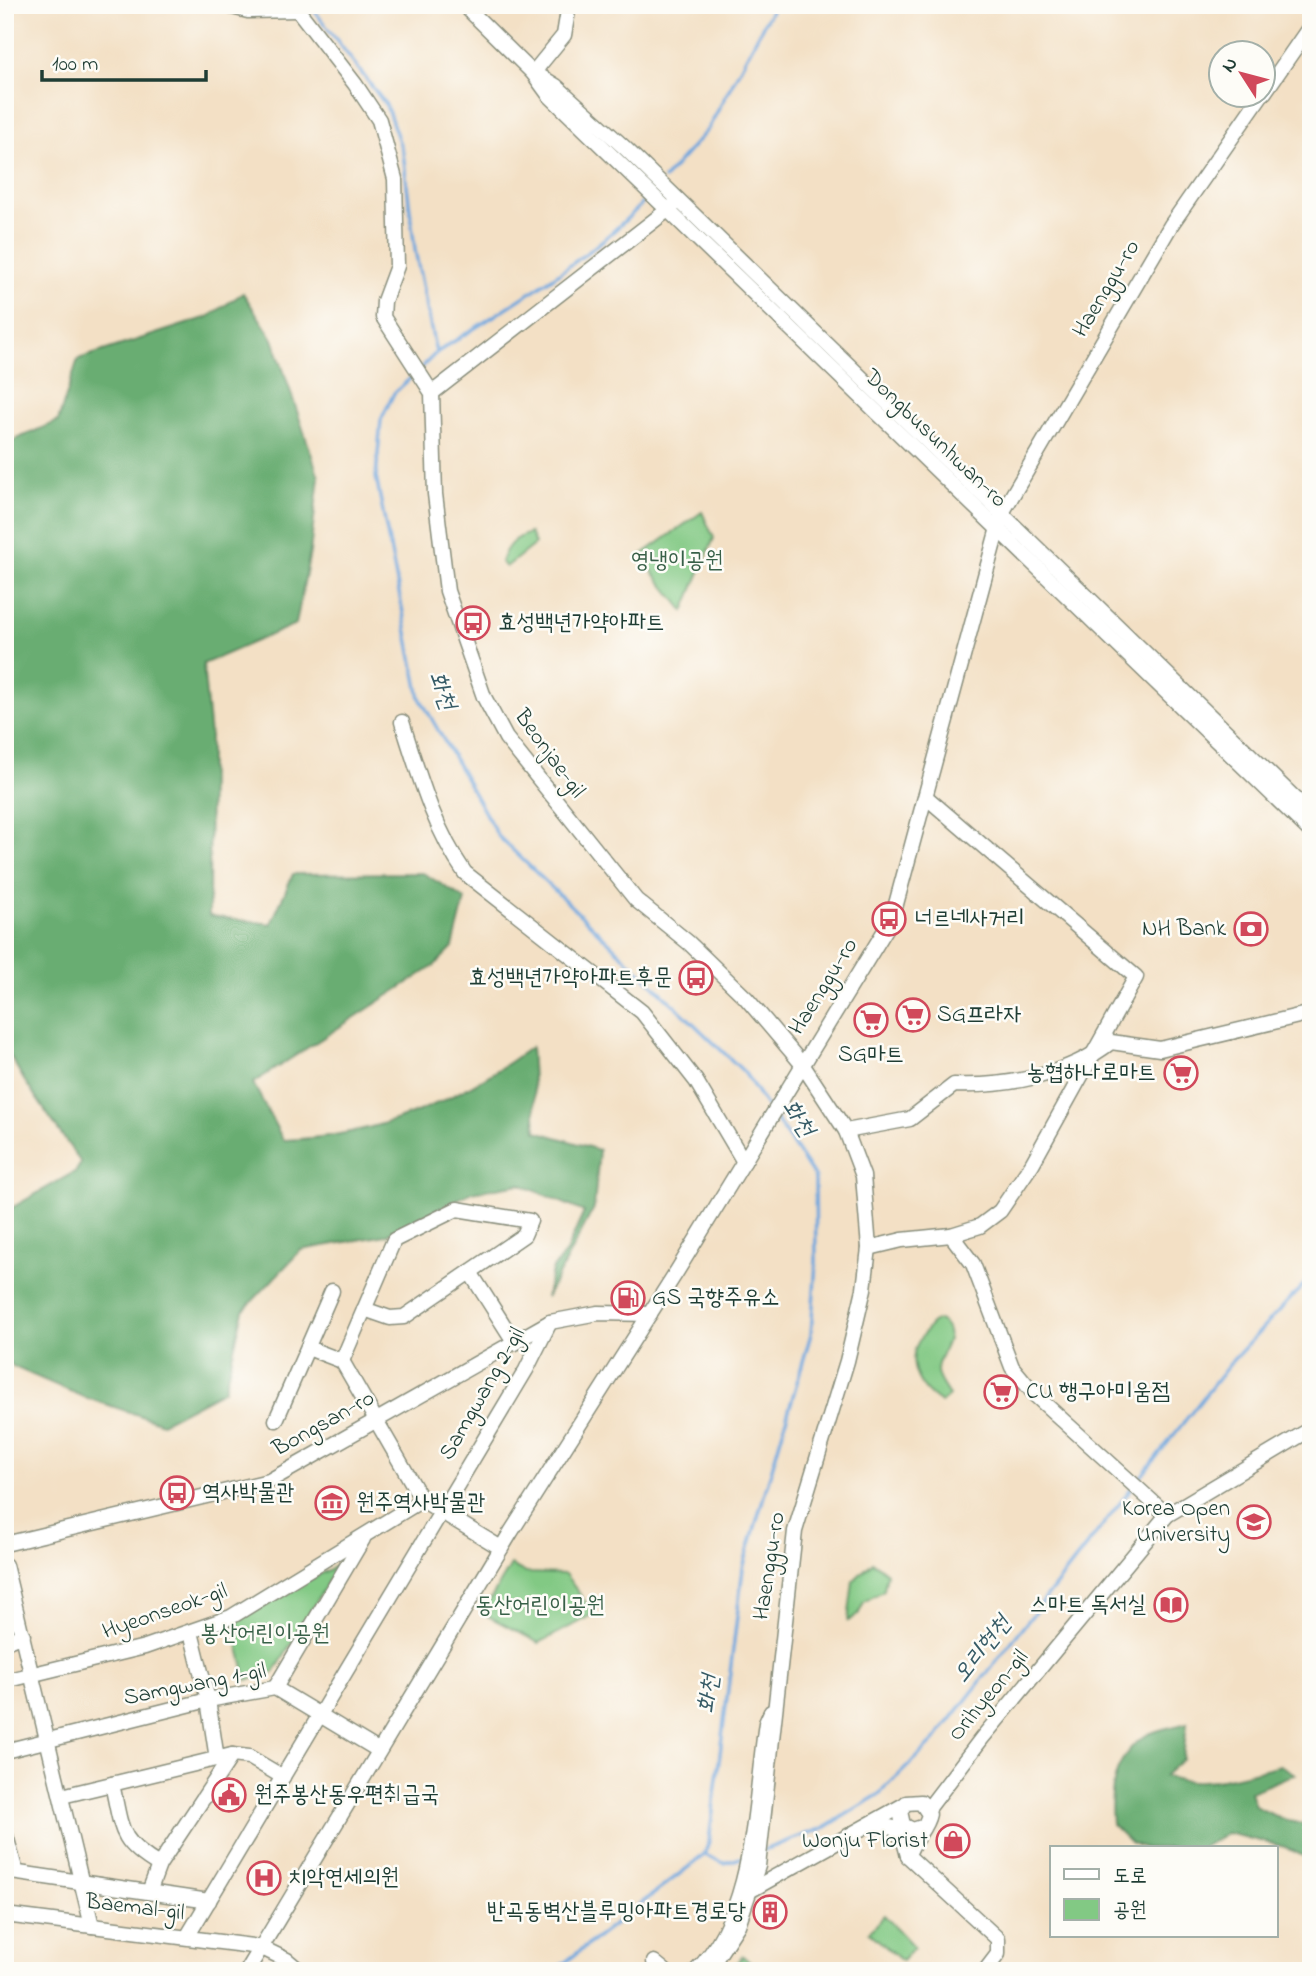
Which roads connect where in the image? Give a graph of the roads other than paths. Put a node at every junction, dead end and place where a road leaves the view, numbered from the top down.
1 (224, 5) edge
2 (464, 5) edge
3 (569, 5) edge
4 (295, 8) edge
5 (1311, 25) edge
6 (1278, 72) edge
7 (533, 73) junction
8 (1253, 108) edge
9 (674, 196) junction
10 (663, 207) junction
11 (430, 390) junction
12 (1002, 513) junction
13 (996, 530) junction
14 (402, 722) dead end
15 (926, 797) junction
16 (1311, 814) edge
17 (1311, 832) edge
18 (1311, 1013) edge
19 (1094, 1055) junction
20 (802, 1064) junction
21 (846, 1131) junction
22 (744, 1162) junction
23 (951, 1235) junction
24 (869, 1248) junction
25 (470, 1272) junction
26 (332, 1291) dead end
27 (364, 1309) junction
28 (650, 1314) junction
29 (550, 1322) junction
30 (515, 1343) junction
31 (309, 1348) junction
32 (342, 1361) junction
33 (276, 1420) dead end
34 (375, 1422) junction
35 (1311, 1429) edge
36 (422, 1500) junction
37 (1163, 1511) junction
38 (441, 1512) junction
39 (363, 1537) junction
40 (5, 1544) edge
41 (501, 1548) junction
42 (5, 1565) edge
43 (191, 1632) junction
44 (23, 1635) junction
45 (5, 1642) edge
46 (32, 1675) junction
47 (5, 1681) edge
48 (275, 1688) junction
49 (208, 1700) junction
50 (321, 1714) junction
51 (982, 1738) junction
52 (49, 1741) junction
53 (378, 1750) junction
54 (5, 1751) edge
55 (232, 1755) junction
56 (217, 1759) junction
57 (283, 1777) junction
58 (112, 1784) junction
59 (62, 1796) junction
60 (907, 1803) junction
61 (928, 1809) junction
62 (872, 1824) junction
63 (899, 1826) junction
64 (922, 1827) junction
65 (5, 1832) edge
66 (908, 1856) junction
67 (159, 1865) junction
68 (11, 1871) edge
69 (83, 1882) junction
70 (749, 1886) junction
71 (149, 1892) junction
72 (209, 1901) junction
73 (5, 1915) edge
74 (92, 1926) junction
75 (187, 1937) junction
76 (260, 1947) junction
77 (247, 1971) edge
78 (300, 1971) edge
79 (696, 1971) edge
80 (708, 1971) edge
81 (985, 1971) edge

1 - 4 street
2 - 7 street, Dongbusunhwan-ro
3 - 7 street
4 - 11 street
5 - 6 street, Haenggu-ro
7 - 9 street, Dongbusunhwan-ro
7 - 10 street, Dongbusunhwan-ro
8 - 12 street, Haenggu-ro
9 - 10 street
9 - 12 street, Dongbusunhwan-ro
10 - 11 street
10 - 13 street, Dongbusunhwan-ro
11 - 20 street, Beonjae-gil
12 - 13 street, Haenggu-ro
12 - 16 street, Dongbusunhwan-ro
13 - 15 street, Haenggu-ro
13 - 17 street, Dongbusunhwan-ro
14 - 22 street
15 - 19 street
15 - 20 street, Haenggu-ro
18 - 19 street
19 - 21 street
19 - 23 street
20 - 21 street, Haenggu-ro
20 - 22 street
21 - 24 street, Haenggu-ro
22 - 28 street
23 - 24 street
23 - 37 street
24 - 70 street, Haenggu-ro
25 - 27 street
25 - 27 street
25 - 30 street
26 - 31 street
27 - 32 street
28 - 29 street, Bongsan-ro
28 - 41 street
29 - 30 street, Bongsan-ro
29 - 38 street, Samgwang 2-gil
30 - 34 street, Bongsan-ro
31 - 32 street
31 - 33 street
32 - 34 street
34 - 36 street
34 - 40 street, Bongsan-ro
35 - 37 street, Orihyeon-gil
36 - 38 street
36 - 39 street, Hyeonseok-gil
37 - 51 street, Orihyeon-gil
38 - 41 street
38 - 50 street, Samgwang 2-gil
39 - 43 street, Hyeonseok-gil
39 - 48 street, Hyeonseok-gil
41 - 53 street
42 - 44 street
43 - 46 street, Hyeonseok-gil
43 - 49 street
44 - 45 street
44 - 46 street
46 - 47 street, Hyeonseok-gil
46 - 52 street
48 - 49 street, Samgwang 1-gil
48 - 50 street, Samgwang 1-gil
49 - 52 street, Samgwang 1-gil
49 - 56 street
50 - 53 street, Samgwang 1-gil
50 - 57 street, Samgwang 2-gil
51 - 60 street
51 - 61 street, Orihyeon-gil
52 - 54 street, Samgwang 1-gil
52 - 59 street
53 - 76 street
55 - 56 street
55 - 57 street
55 - 67 street
56 - 58 street
57 - 72 street, Samgwang 2-gil
58 - 59 street
58 - 67 street
59 - 69 street
60 - 61 street
60 - 62 street
60 - 63 street
61 - 64 street
62 - 63 street
62 - 70 street
63 - 64 street
63 - 66 street
64 - 66 street
65 - 68 street
66 - 81 street
67 - 71 street
68 - 69 street
69 - 71 street
69 - 74 street
70 - 79 street
70 - 80 street
71 - 72 street
72 - 75 street, Samgwang 2-gil
73 - 74 street, Baemal-gil
74 - 75 street, Baemal-gil
75 - 76 street, Baemal-gil
76 - 77 street
76 - 78 street, Baemal-gil

